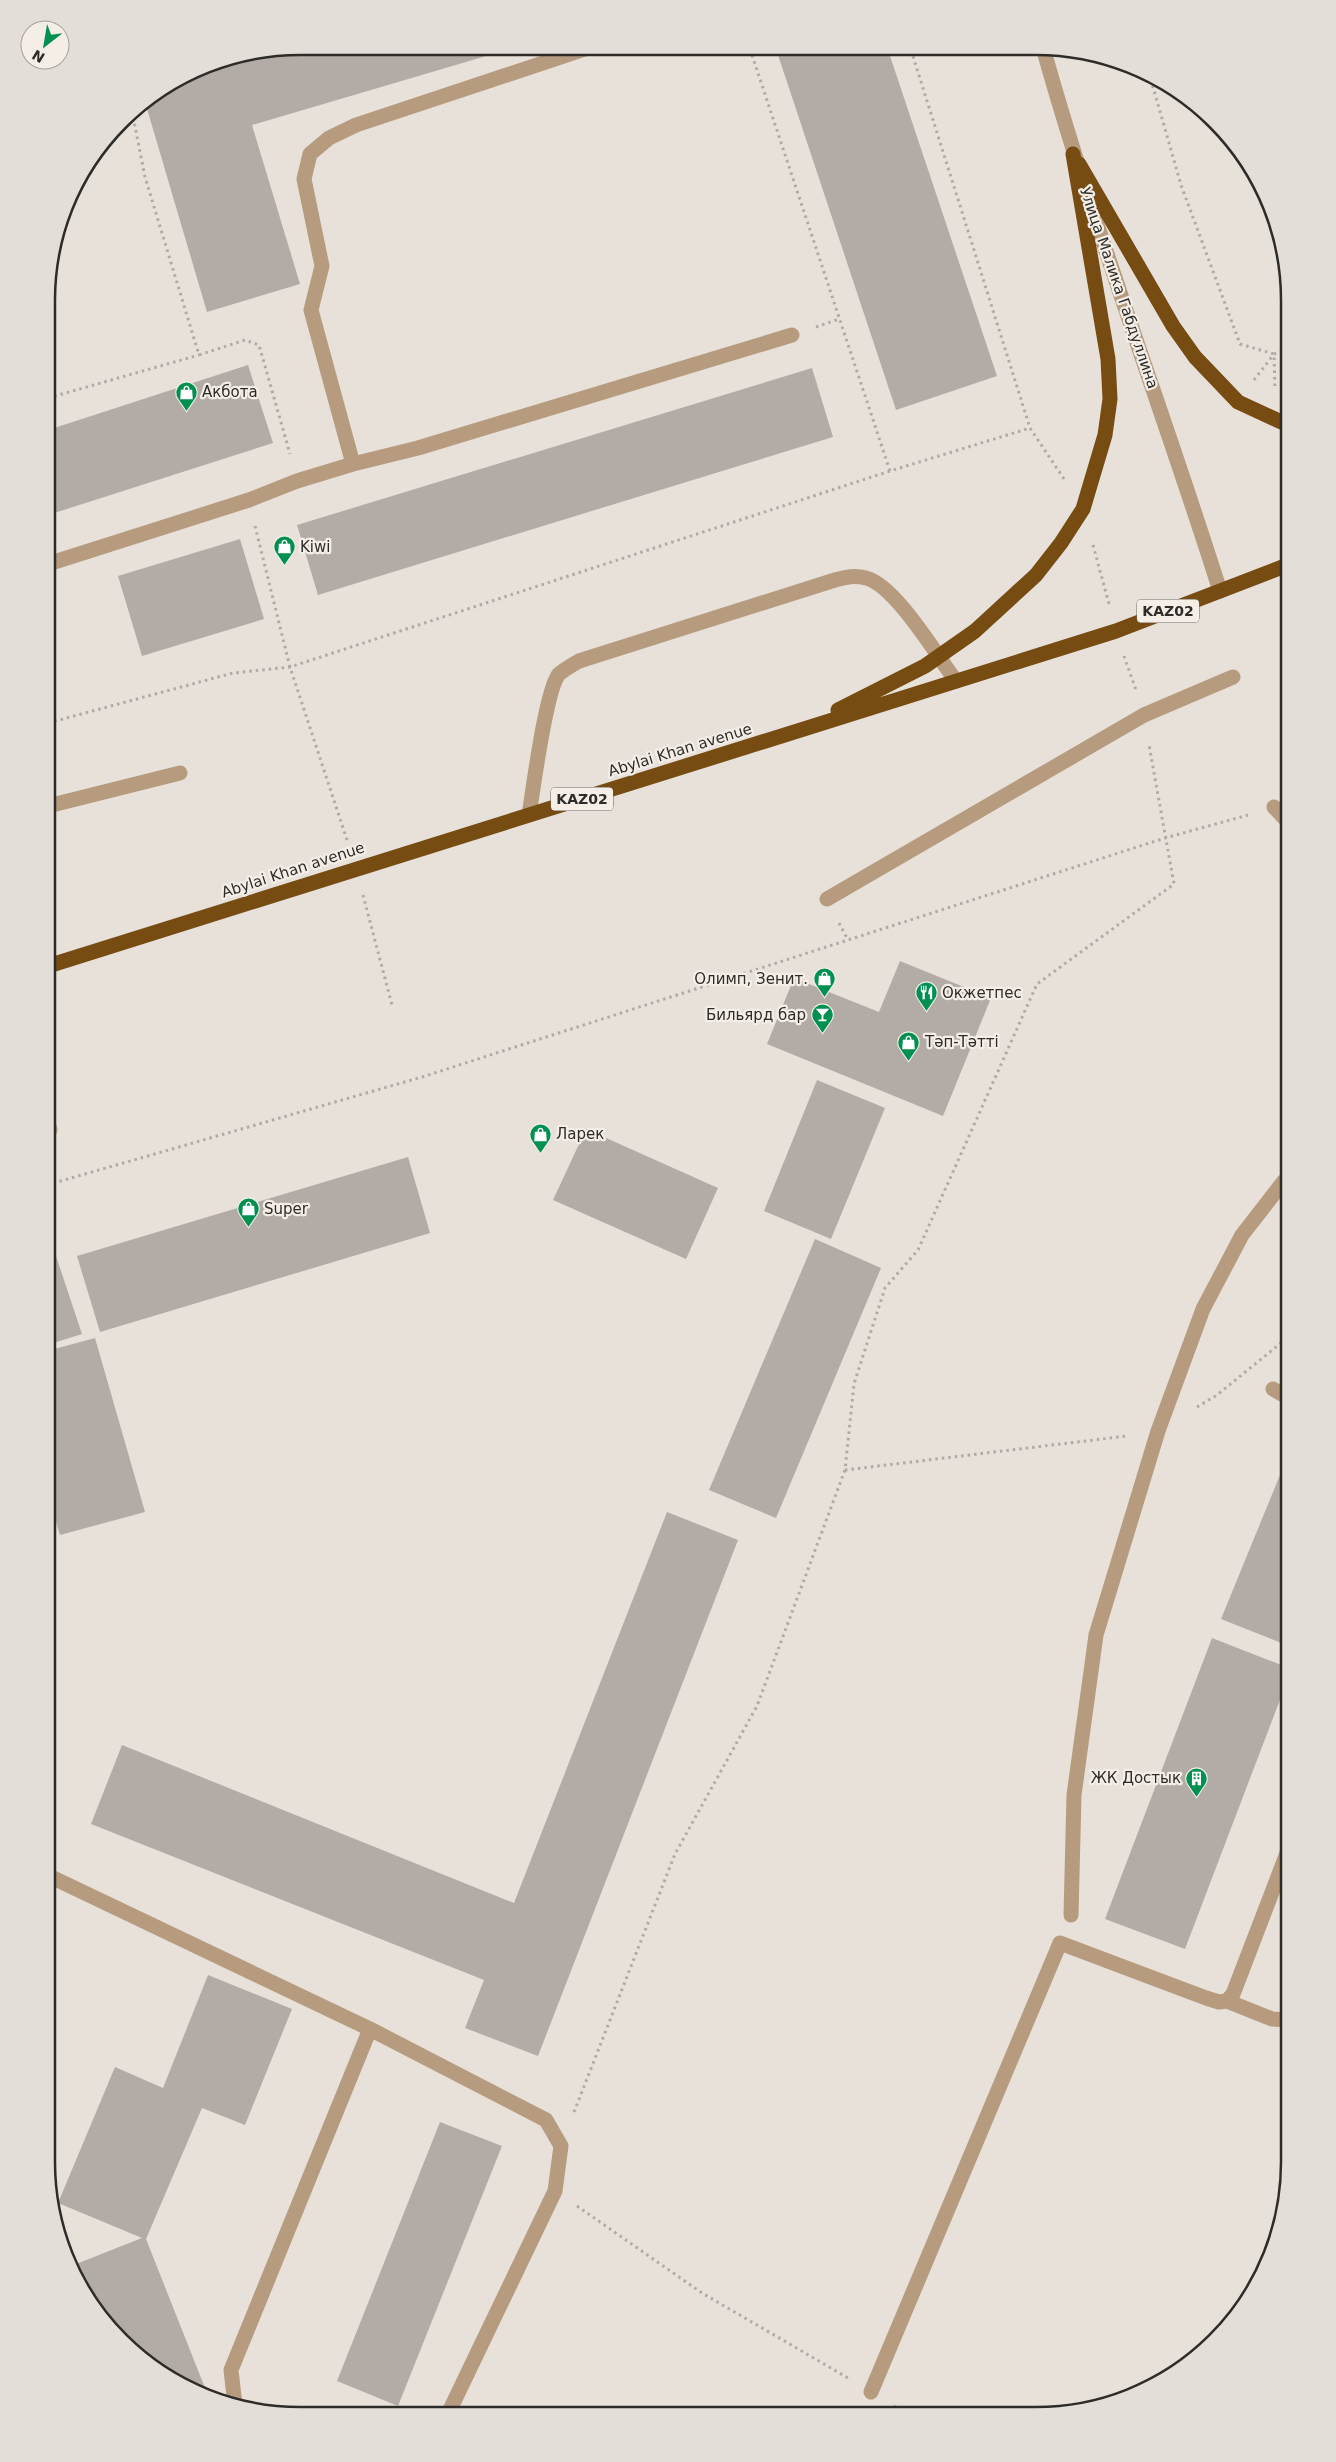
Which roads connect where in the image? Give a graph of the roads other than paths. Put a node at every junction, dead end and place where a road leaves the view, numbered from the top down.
1 (567, 55) edge
2 (1045, 56) edge
3 (1073, 154) junction
4 (792, 335) dead end
5 (1281, 422) edge
6 (353, 464) junction
7 (55, 562) edge
8 (1281, 567) edge
9 (1220, 591) junction
10 (938, 657) junction
11 (1232, 677) dead end
12 (956, 681) junction
13 (801, 730) junction
14 (180, 773) dead end
15 (55, 804) edge
16 (1274, 808) road end
17 (529, 815) junction
18 (1281, 815) edge
19 (826, 899) dead end
20 (55, 964) edge
21 (1281, 1185) edge
22 (1273, 1389) dead end
23 (1281, 1394) edge
24 (1281, 1869) edge
25 (55, 1879) edge
26 (1071, 1916) dead end
27 (1227, 2001) junction
28 (1281, 2020) edge
29 (370, 2029) junction
30 (871, 2392) road end
31 (234, 2398) edge
32 (451, 2407) edge

1 - 6 street
2 - 3 street, Улица Малика Габдуллина
3 - 5 highway
3 - 9 street, Улица Малика Габдуллина
3 - 10 highway
4 - 6 street
6 - 7 street
8 - 9 highway, Abylai Khan avenue / KАZ02
9 - 12 highway, Abylai Khan avenue / KАZ02
10 - 12 street
10 - 13 highway
10 - 17 street
11 - 19 street
12 - 13 highway, Abylai Khan avenue / KАZ02
13 - 17 highway, Abylai Khan avenue / KАZ02
14 - 15 street
16 - 18 street
17 - 20 highway, Abylai Khan avenue / KАZ02
21 - 26 street
22 - 23 street
24 - 27 street
25 - 29 street
27 - 28 street
27 - 30 street
29 - 31 street
29 - 32 street

